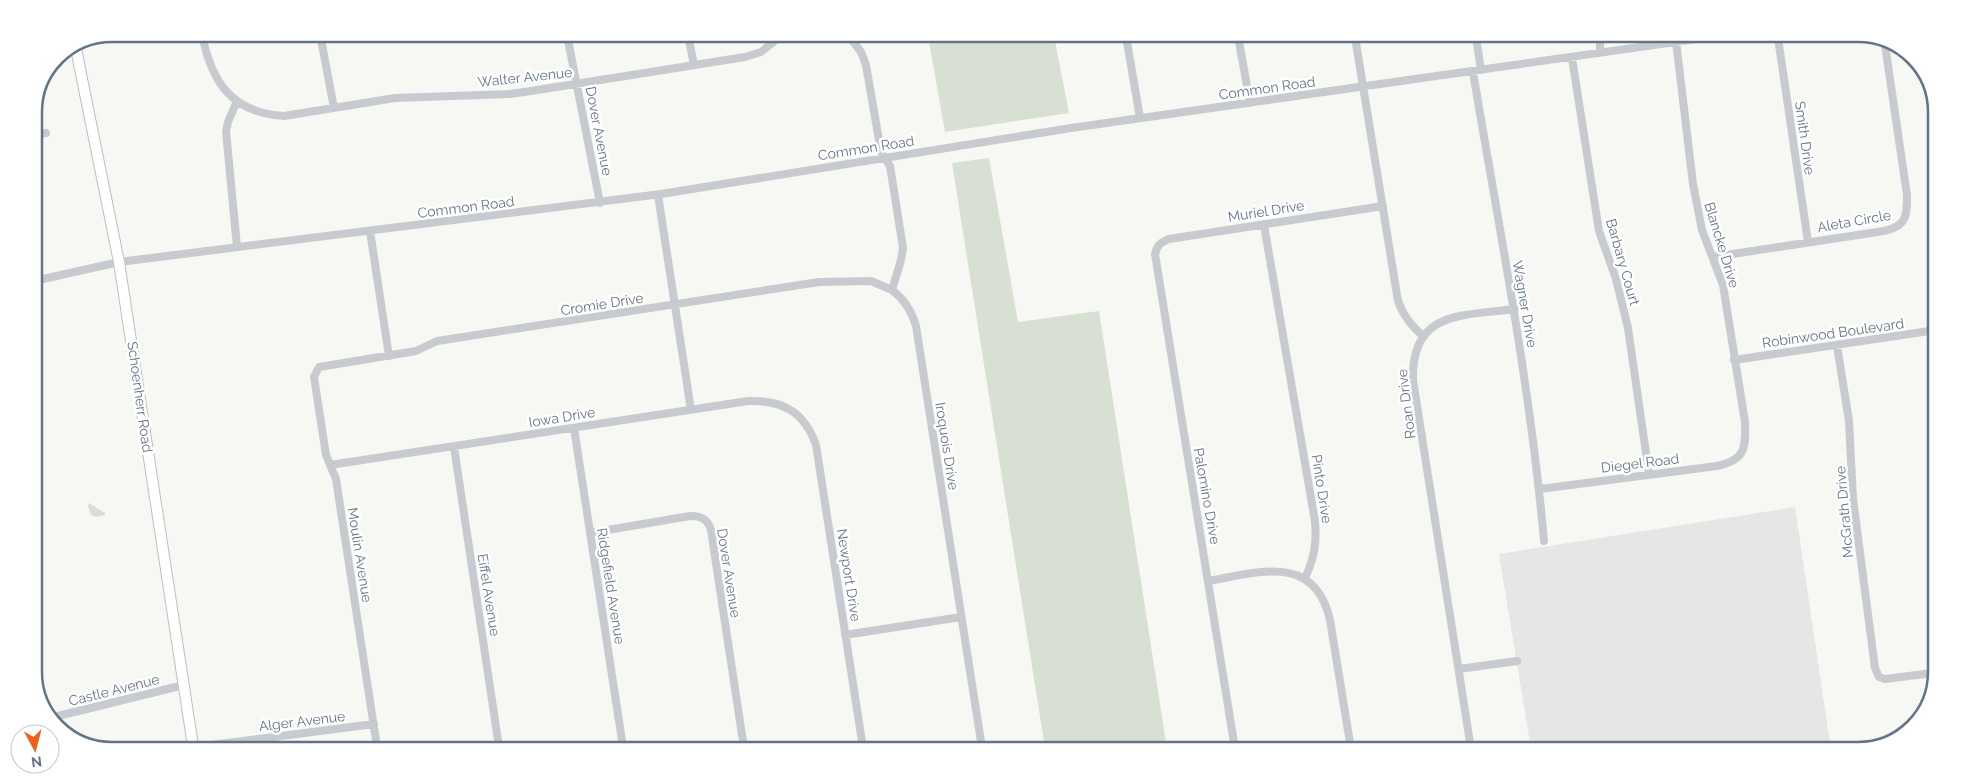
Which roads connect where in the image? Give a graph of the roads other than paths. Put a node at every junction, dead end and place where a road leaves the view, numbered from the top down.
1 (204, 43) edge
2 (322, 43) edge
3 (568, 43) edge
4 (690, 43) edge
5 (773, 43) edge
6 (854, 43) edge
7 (1127, 43) edge
8 (1239, 43) edge
9 (1356, 43) edge
10 (1477, 43) edge
11 (1600, 43) edge
12 (1664, 43) edge
13 (1676, 43) edge
14 (1779, 43) edge
15 (1885, 48) edge
16 (77, 53) edge
17 (1600, 54) junction
18 (1572, 58) junction
19 (694, 65) junction
20 (1481, 70) junction
21 (1473, 72) junction
22 (576, 84) junction
23 (1364, 87) junction
24 (236, 101) junction
25 (1250, 103) junction
26 (334, 108) junction
27 (1140, 118) junction
28 (46, 133) dead end
29 (43, 134) edge
30 (884, 158) junction
31 (658, 195) junction
32 (600, 203) junction
33 (1383, 206) junction
34 (1264, 224) junction
35 (370, 231) junction
36 (1808, 242) junction
37 (237, 247) junction
38 (1157, 247) joint
39 (1713, 257) junction
40 (119, 262) junction
41 (43, 279) edge
42 (892, 290) junction
43 (675, 305) junction
44 (1515, 309) junction
45 (1928, 331) edge
46 (1423, 336) junction
47 (1837, 346) junction
48 (389, 356) junction
49 (1734, 360) junction
50 (318, 369) joint
51 (691, 410) junction
52 (795, 413) joint
53 (574, 428) junction
54 (454, 447) junction
55 (1741, 456) joint
56 (330, 466) junction
57 (1649, 474) junction
58 (1540, 489) junction
59 (590, 532) junction
60 (1544, 541) dead end
61 (1305, 578) junction
62 (1209, 581) junction
63 (962, 618) junction
64 (845, 635) junction
65 (1517, 662) dead end
66 (1459, 669) junction
67 (1928, 673) edge
68 (184, 685) junction
69 (59, 716) edge
70 (374, 724) junction
71 (192, 742) edge
72 (234, 742) edge
73 (376, 742) edge
74 (498, 742) edge
75 (622, 742) edge
76 (743, 742) edge
77 (862, 742) edge
78 (981, 742) edge
79 (1235, 742) edge
80 (1350, 742) edge
81 (1470, 742) edge

1 - 24 street
2 - 26 street
3 - 22 street, Dover Avenue
4 - 19 street
5 - 19 street, Walter Avenue
6 - 30 street
7 - 27 street
8 - 25 street
9 - 23 street
10 - 20 street
11 - 17 street
12 - 17 street, Common Road
13 - 39 street, Blancke Drive
14 - 36 street, Smith Drive
15 - 36 street, Aleta Circle
16 - 40 main road, Schoenherr Road
17 - 18 street, Common Road
18 - 20 street, Common Road
18 - 57 street, Barbary Court
19 - 22 street, Walter Avenue
20 - 21 street, Common Road
21 - 23 street, Common Road
21 - 44 street, Wagner Drive
22 - 26 street, Walter Avenue
22 - 32 street, Dover Avenue
23 - 25 street, Common Road
23 - 33 street
24 - 26 street, Walter Avenue
24 - 37 street
25 - 27 street, Common Road
27 - 30 street, Common Road
28 - 29 street
30 - 31 street, Common Road
30 - 42 street
31 - 32 street, Common Road
31 - 43 street
32 - 35 street, Common Road
33 - 34 street, Muriel Drive
33 - 46 street
34 - 38 street, Muriel Drive
34 - 61 street, Pinto Drive
35 - 37 street, Common Road
35 - 48 street
36 - 39 street, Aleta Circle
37 - 40 street, Common Road
38 - 62 street, Palomino Drive
39 - 49 street, Blancke Drive
40 - 41 street, Common Road
40 - 68 main road, Schoenherr Road
42 - 43 street, Cromie Drive
42 - 63 street, Iroquois Drive
43 - 48 street, Cromie Drive
43 - 51 street
44 - 46 street
44 - 58 street, Wagner Drive
45 - 47 street, Robinwood Boulevard
46 - 66 street, Roan Drive
47 - 49 street, Robinwood Boulevard
47 - 67 street, McGrath Drive
48 - 50 street, Cromie Drive
49 - 55 street, Blancke Drive
50 - 56 street, Moulin Avenue
51 - 52 street, Iowa Drive
51 - 53 street, Iowa Drive
52 - 64 street, Newport Drive
53 - 54 street, Iowa Drive
53 - 59 street, Ridgefield Avenue
54 - 56 street, Iowa Drive
54 - 74 street, Eiffel Avenue
55 - 57 street, Diegel Road
56 - 70 street, Moulin Avenue
57 - 58 street, Diegel Road
58 - 60 street, Wagner Drive
59 - 75 street, Ridgefield Avenue
59 - 76 street, Dover Avenue
61 - 62 street
61 - 80 street
62 - 79 street, Palomino Drive
63 - 64 street
63 - 78 street, Iroquois Drive
64 - 77 street, Newport Drive
65 - 66 street
66 - 81 street, Roan Drive
68 - 69 street, Castle Avenue
68 - 71 main road, Schoenherr Road
70 - 72 street, Alger Avenue
70 - 73 street, Moulin Avenue

